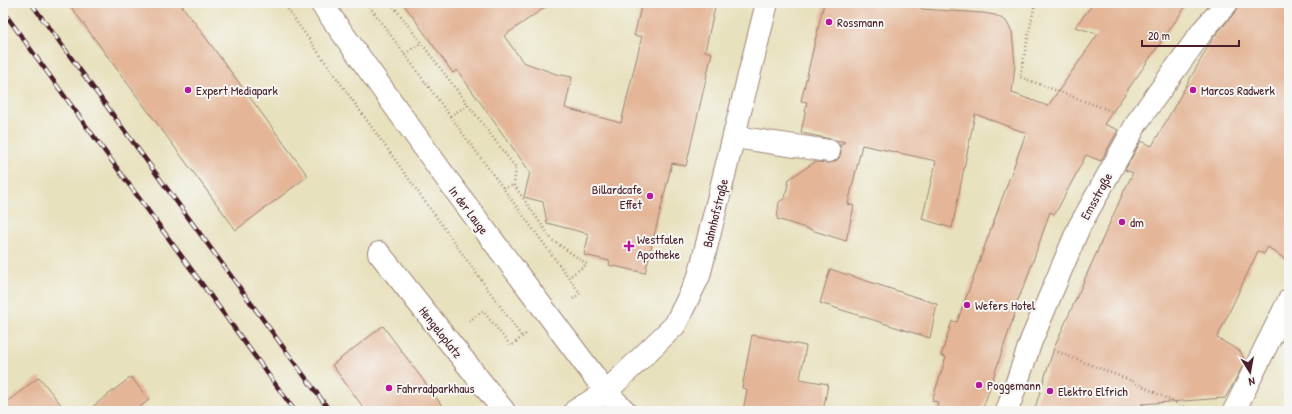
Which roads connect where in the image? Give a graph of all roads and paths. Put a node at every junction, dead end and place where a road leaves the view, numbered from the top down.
1 (283, 3) edge
2 (321, 3) edge
3 (367, 3) edge
4 (391, 3) edge
5 (767, 3) edge
6 (1035, 3) edge
7 (1227, 3) edge
8 (421, 44) junction
9 (405, 54) junction
10 (468, 105) junction
11 (450, 116) junction
12 (1138, 121) junction
13 (735, 137) junction
14 (829, 151) dead end
15 (514, 185) junction
16 (503, 188) junction
17 (379, 253) dead end
18 (1289, 300) edge
19 (483, 311) dead end
20 (1031, 341) junction
21 (606, 392) junction
22 (504, 411) edge
23 (575, 411) edge
24 (625, 411) edge
25 (1007, 411) edge
26 (1192, 411) edge
27 (1234, 411) edge

1 - 19 path
2 - 21 street, In der Lauge
3 - 9 path
4 - 8 path
5 - 13 street, Bahnhofstraße
6 - 12 path
7 - 12 street, Emsstraße
8 - 9 path
8 - 10 path
9 - 11 path
10 - 11 path
10 - 15 path
11 - 16 path
12 - 20 street, Emsstraße
13 - 14 street
13 - 21 street, Bahnhofstraße
15 - 16 path
15 - 16 path
17 - 22 street, Hengeloplatz
18 - 27 street
20 - 25 street, Emsstraße
20 - 26 path
21 - 23 street
21 - 24 street, In der Lauge

